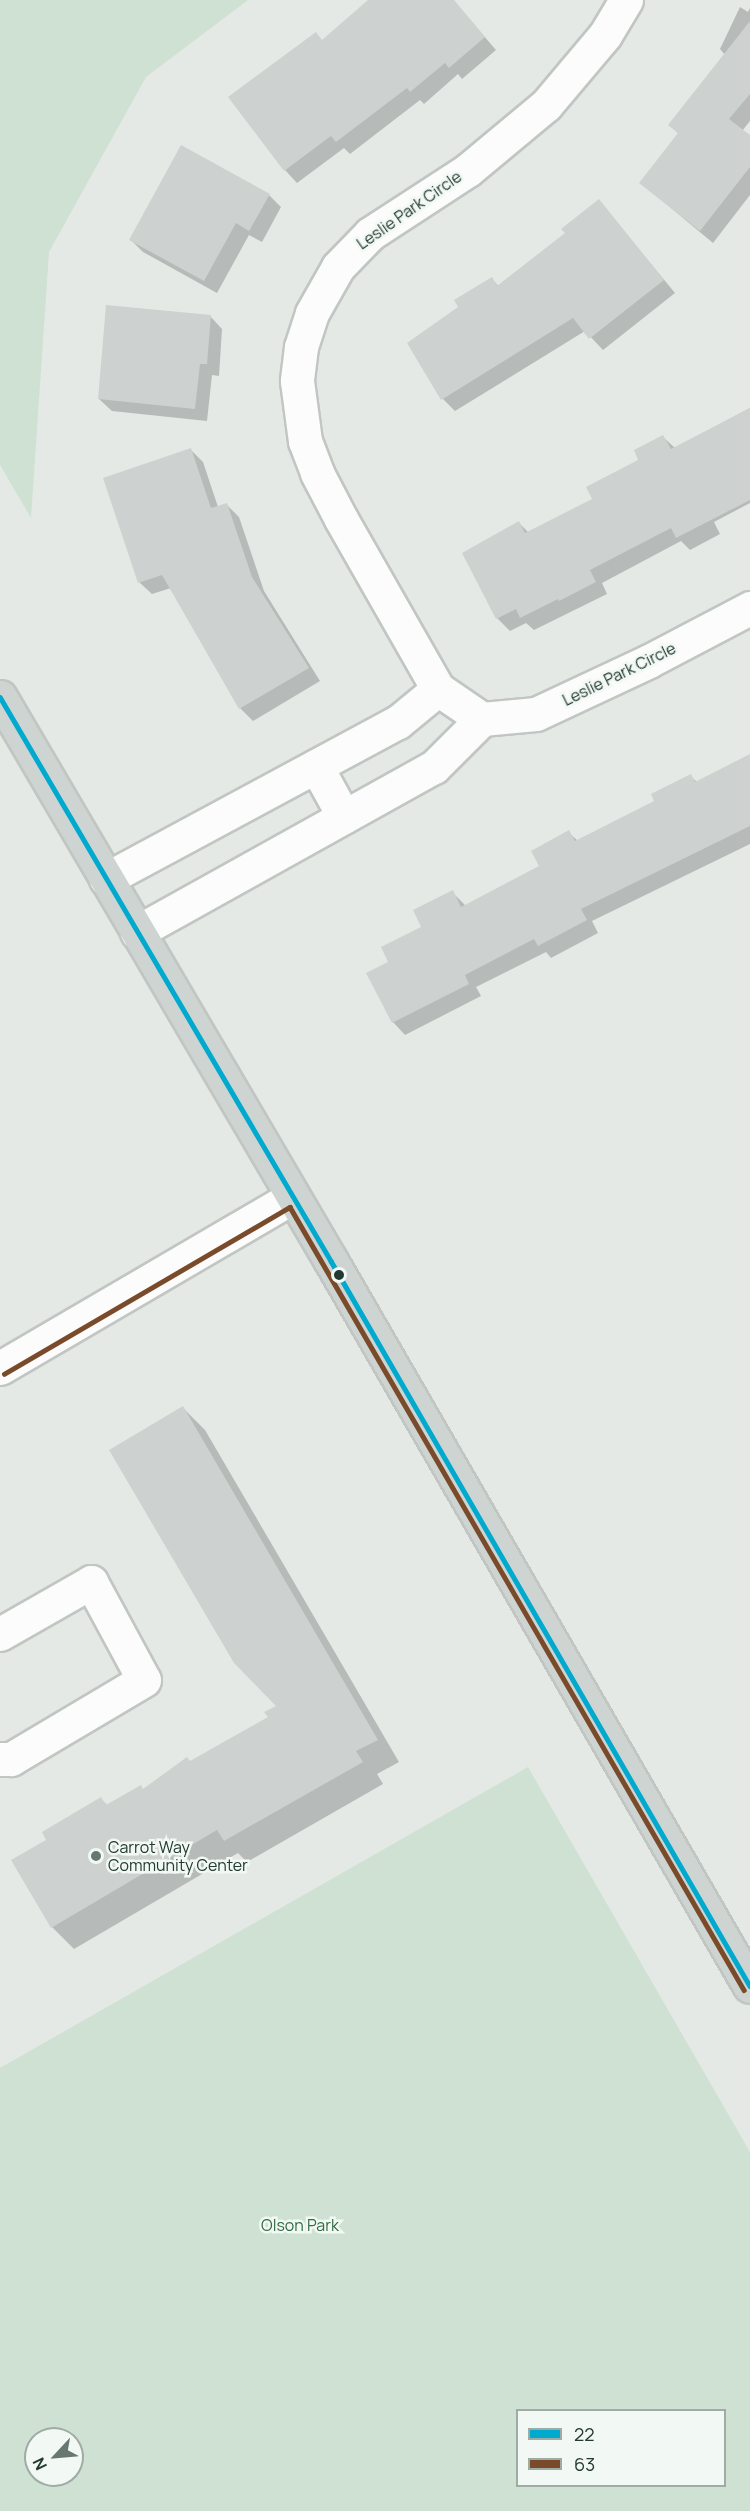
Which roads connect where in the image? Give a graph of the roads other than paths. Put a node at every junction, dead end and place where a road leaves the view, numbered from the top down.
1 (626, 0) edge
2 (750, 608) edge
3 (438, 689) junction
4 (0, 697) edge
5 (482, 719) junction
6 (316, 766) junction
7 (344, 817) junction
8 (106, 879) junction
9 (137, 932) junction
10 (293, 1197) junction
11 (0, 1368) edge
12 (0, 1634) edge
13 (0, 1759) edge
14 (750, 1986) edge

1 - 3 street, Leslie Park Circle
2 - 5 street, Leslie Park Circle
3 - 5 street, Leslie Park Circle
3 - 6 street
4 - 8 main road
5 - 7 street
6 - 7 street
6 - 8 street
7 - 9 street
8 - 9 main road
9 - 10 main road
10 - 11 street
10 - 14 main road
12 - 13 street

